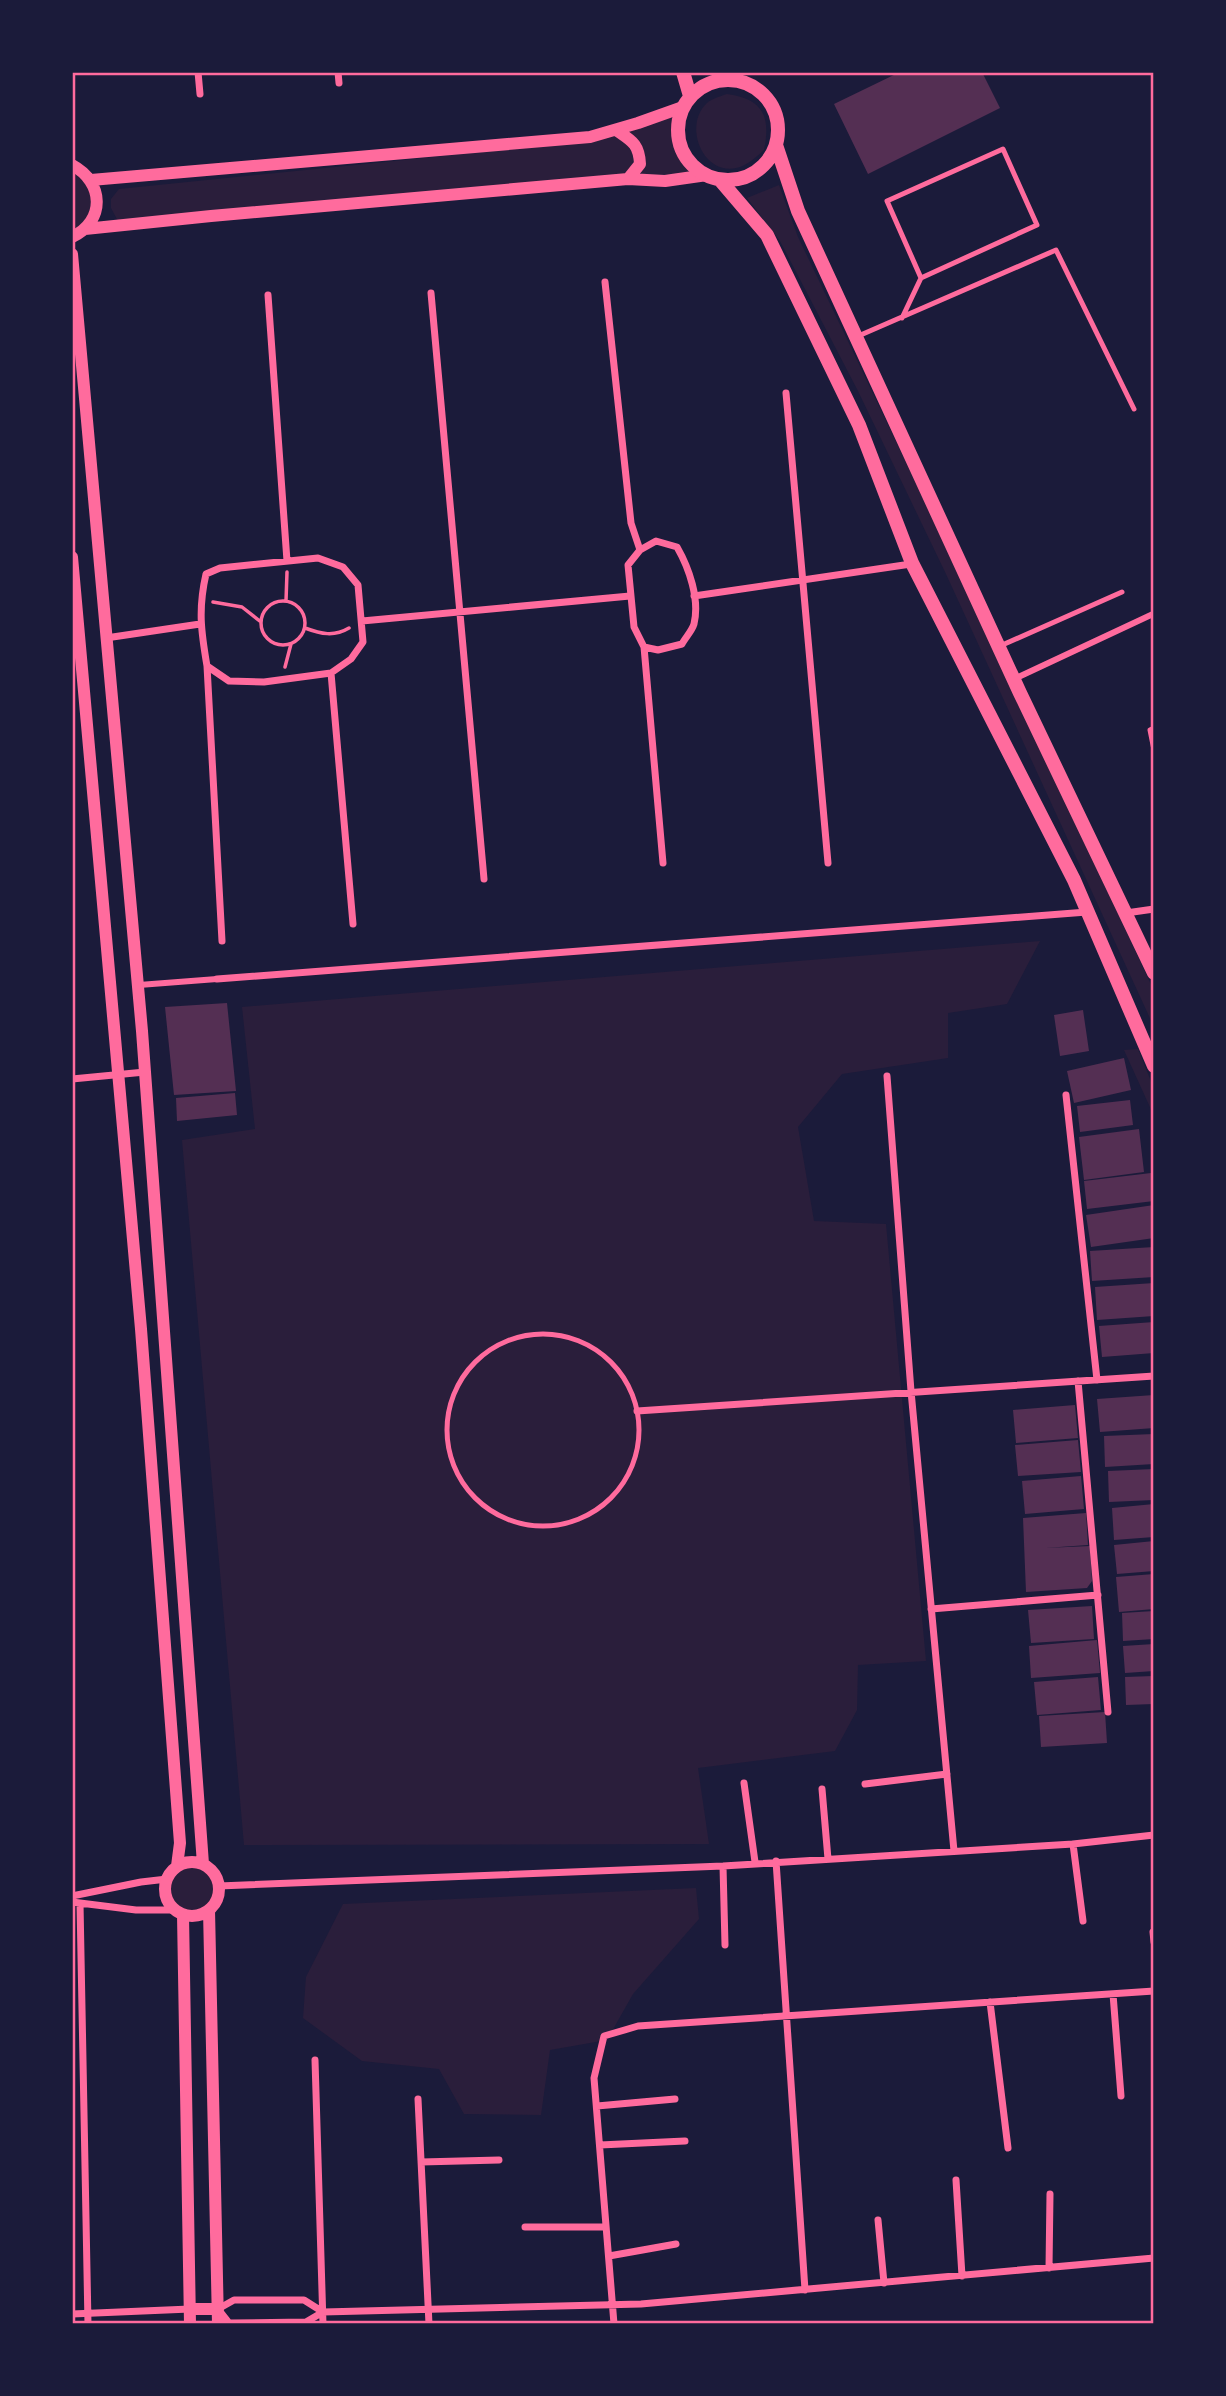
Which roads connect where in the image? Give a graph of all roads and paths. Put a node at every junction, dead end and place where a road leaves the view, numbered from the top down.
1 (198, 72) edge
2 (338, 72) edge
3 (683, 72) edge
4 (744, 77) edge
5 (339, 83) dead end
6 (200, 94) dead end
7 (686, 102) junction
8 (616, 130) junction
9 (776, 145) junction
10 (72, 165) edge
11 (714, 178) junction
12 (628, 179) junction
13 (91, 180) junction
14 (77, 234) edge
15 (72, 254) edge
16 (921, 278) junction
17 (605, 282) dead end
18 (431, 293) dead end
19 (268, 295) dead end
20 (902, 318) junction
21 (856, 337) junction
22 (786, 393) dead end
23 (1134, 409) dead end
24 (640, 550) junction
25 (72, 556) edge
26 (287, 561) junction
27 (912, 564) junction
28 (802, 580) junction
29 (1122, 592) dead end
30 (630, 596) junction
31 (694, 596) junction
32 (200, 600) junction
33 (286, 601) junction
34 (460, 611) junction
35 (1153, 614) edge
36 (362, 621) junction
37 (261, 622) junction
38 (200, 624) junction
39 (305, 628) junction
40 (106, 638) junction
41 (291, 644) junction
42 (644, 647) junction
43 (999, 647) junction
44 (76, 648) edge
45 (207, 666) junction
46 (331, 673) junction
47 (282, 679) junction
48 (1014, 679) junction
49 (1154, 729) edge
50 (1154, 750) edge
51 (663, 863) dead end
52 (828, 863) dead end
53 (484, 879) dead end
54 (1154, 909) edge
55 (1088, 912) junction
56 (1125, 913) junction
57 (353, 924) dead end
58 (222, 942) dead end
59 (1154, 973) edge
60 (217, 979) joint
61 (138, 985) junction
62 (1154, 1066) edge
63 (145, 1072) junction
64 (118, 1075) junction
65 (887, 1076) dead end
66 (72, 1080) edge
67 (1066, 1095) dead end
68 (1154, 1376) edge
69 (1097, 1380) junction
70 (1078, 1381) junction
71 (911, 1391) junction
72 (637, 1412) junction
73 (1098, 1595) junction
74 (931, 1609) junction
75 (1108, 1712) dead end
76 (947, 1774) junction
77 (744, 1783) dead end
78 (865, 1784) dead end
79 (822, 1789) dead end
80 (1154, 1835) edge
81 (1073, 1844) junction
82 (954, 1851) junction
83 (828, 1859) junction
84 (776, 1861) junction
85 (755, 1862) junction
86 (203, 1864) junction
87 (177, 1866) junction
88 (723, 1866) junction
89 (167, 1879) junction
90 (219, 1886) junction
91 (72, 1896) edge
92 (76, 1903) edge
93 (209, 1910) junction
94 (179, 1912) junction
95 (1083, 1921) dead end
96 (1153, 1932) edge
97 (1154, 1942) edge
98 (725, 1945) dead end
99 (1154, 1992) edge
100 (1114, 1994) junction
101 (989, 2002) junction
102 (787, 2016) junction
103 (315, 2060) dead end
104 (1121, 2096) dead end
105 (418, 2099) dead end
106 (675, 2099) dead end
107 (597, 2106) junction
108 (685, 2141) dead end
109 (600, 2145) junction
110 (1008, 2148) dead end
111 (499, 2160) dead end
112 (421, 2162) junction
113 (957, 2180) dead end
114 (1050, 2194) dead end
115 (878, 2220) dead end
116 (525, 2227) dead end
117 (606, 2227) junction
118 (676, 2244) dead end
119 (609, 2256) junction
120 (1154, 2259) edge
121 (1049, 2268) junction
122 (962, 2276) junction
123 (884, 2283) junction
124 (806, 2290) junction
125 (612, 2305) junction
126 (190, 2309) junction
127 (218, 2309) junction
128 (428, 2310) junction
129 (323, 2312) junction
130 (72, 2314) edge
131 (87, 2314) junction
132 (88, 2324) edge
133 (190, 2324) edge
134 (218, 2324) edge
135 (323, 2324) edge
136 (429, 2324) edge
137 (614, 2324) edge

1 - 6 street
2 - 5 street
3 - 7 main road
4 - 7 main road
4 - 9 main road
7 - 8 street
7 - 11 main road
8 - 12 street
8 - 13 street
9 - 11 main road
9 - 21 main road
10 - 13 street
11 - 12 street
11 - 27 main road
12 - 14 street
13 - 14 street
14 - 15 street
15 - 40 street
16 - 16 lane
16 - 20 lane
17 - 24 street
18 - 34 street
19 - 26 street
20 - 21 lane
20 - 23 lane
21 - 43 main road
22 - 28 street
24 - 30 street
24 - 31 street
25 - 44 street
26 - 32 street
26 - 33 path
26 - 36 street
27 - 28 street
27 - 55 main road
28 - 31 street
28 - 52 street
29 - 43 lane
30 - 34 street
30 - 42 street
31 - 42 street
32 - 37 path
32 - 38 street
33 - 37 path
33 - 39 path
34 - 36 street
34 - 53 street
35 - 48 street
36 - 39 path
36 - 46 street
37 - 41 path
38 - 40 street
38 - 45 street
39 - 41 path
40 - 61 street
41 - 47 path
42 - 51 street
43 - 48 main road
44 - 64 street
45 - 47 street
45 - 58 street
46 - 47 street
46 - 57 street
48 - 56 main road
49 - 50 lane
54 - 56 street
55 - 60 street
55 - 62 main road
56 - 59 main road
60 - 61 street
61 - 63 street
63 - 64 street
63 - 86 street
64 - 66 street
64 - 87 street
65 - 71 street
67 - 69 street
68 - 69 street
69 - 70 street
70 - 71 street
70 - 73 street
71 - 72 street
71 - 74 street
72 - 72 lane
73 - 74 street
73 - 75 street
74 - 76 street
76 - 78 street
76 - 82 street
77 - 85 street
79 - 83 street
80 - 81 street
81 - 82 street
81 - 95 street
82 - 83 street
83 - 84 street
84 - 85 street
84 - 102 street
85 - 88 street
86 - 87 street
86 - 90 street
87 - 89 street
88 - 90 street
88 - 98 street
89 - 91 street
89 - 94 street
90 - 93 street
92 - 94 street
92 - 131 street
93 - 94 street
93 - 127 street
94 - 126 street
96 - 97 street
99 - 100 street
100 - 101 street
100 - 104 street
101 - 102 street
101 - 110 street
102 - 107 street
102 - 124 street
103 - 129 street
105 - 112 street
106 - 107 street
107 - 109 street
108 - 109 street
109 - 117 street
111 - 112 street
112 - 128 street
113 - 122 street
114 - 121 street
115 - 123 street
116 - 117 street
117 - 119 street
118 - 119 street
119 - 125 street
120 - 121 street
121 - 122 street
122 - 123 street
123 - 124 street
124 - 125 street
125 - 128 street
125 - 137 street
126 - 127 street
126 - 131 street
126 - 133 street
127 - 129 street
127 - 129 street
127 - 134 street
128 - 129 street
128 - 136 street
129 - 135 street
130 - 131 street
131 - 132 street

